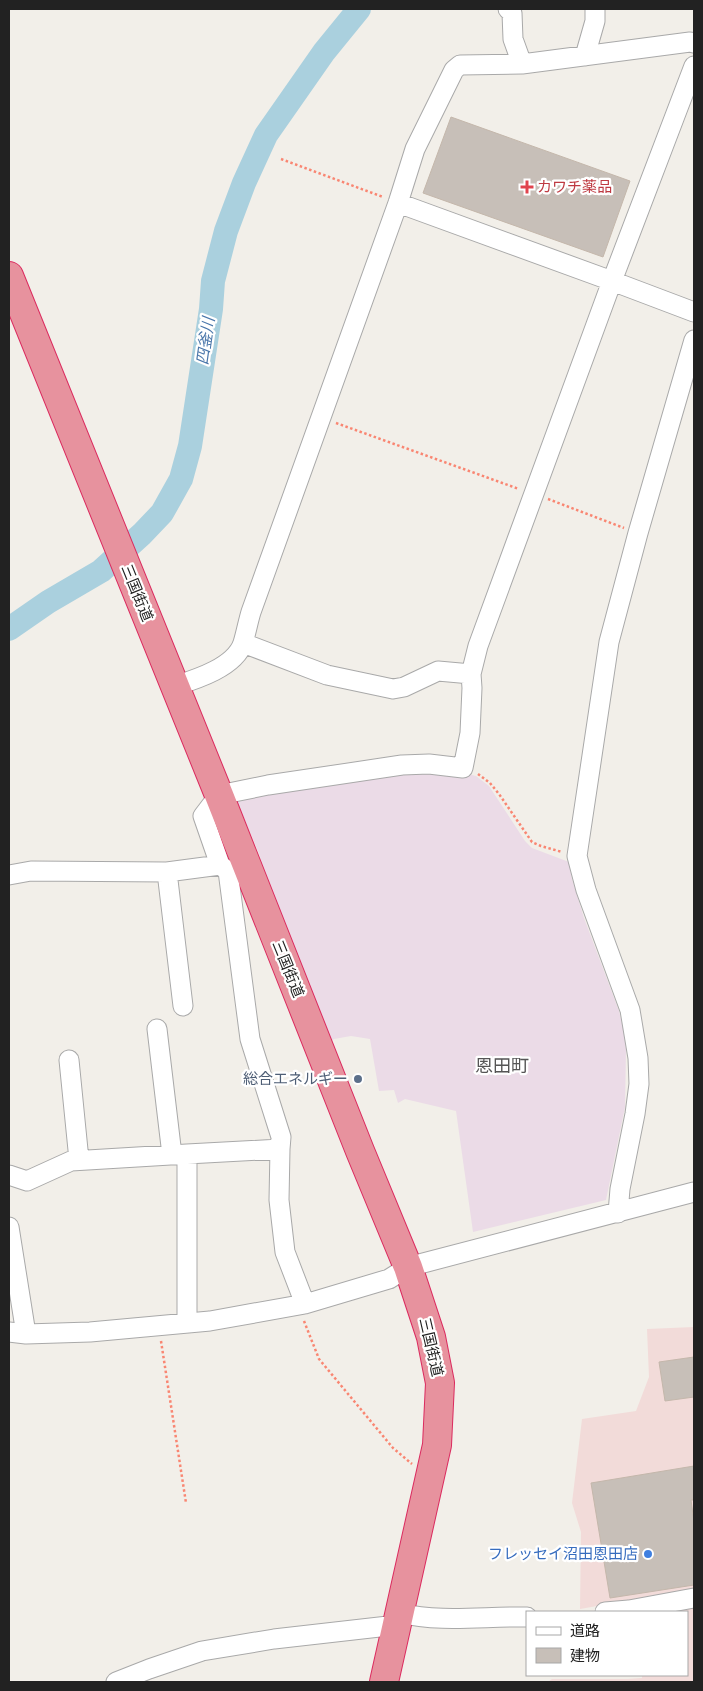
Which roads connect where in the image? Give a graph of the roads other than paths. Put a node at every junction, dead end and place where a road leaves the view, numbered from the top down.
1 (508, 9) edge
2 (595, 9) edge
3 (694, 43) edge
4 (585, 56) junction
5 (522, 64) junction
6 (694, 66) edge
7 (398, 203) junction
8 (9, 276) edge
9 (612, 281) junction
10 (694, 312) edge
11 (694, 340) edge
12 (243, 643) junction
13 (471, 674) junction
14 (175, 686) junction
15 (219, 795) junction
16 (220, 865) junction
17 (168, 872) junction
18 (9, 874) edge
19 (183, 1006) dead end
20 (157, 1029) dead end
21 (69, 1060) dead end
22 (280, 1149) junction
23 (180, 1154) junction
24 (79, 1160) junction
25 (9, 1175) edge
26 (694, 1192) edge
27 (618, 1213) junction
28 (9, 1227) edge
29 (408, 1267) junction
30 (302, 1305) junction
31 (188, 1323) junction
32 (17, 1333) edge
33 (694, 1598) edge
34 (617, 1611) edge
35 (526, 1617) edge
36 (399, 1619) junction
37 (116, 1682) edge
38 (384, 1682) edge

1 - 5 street
2 - 4 street
3 - 4 street
4 - 5 street
5 - 7 street
6 - 9 street
7 - 9 street
7 - 12 street
8 - 14 highway, 三国街道
9 - 10 street
9 - 13 street
11 - 27 street
12 - 13 street
12 - 14 street
13 - 15 street
14 - 15 highway, 三国街道
15 - 16 street
15 - 29 highway, 三国街道
16 - 17 street
16 - 22 street
17 - 18 street
17 - 19 street
20 - 23 street
21 - 24 street
22 - 23 street
22 - 30 street
23 - 24 street
23 - 31 street
24 - 25 street
26 - 27 street
27 - 29 street
28 - 32 street
29 - 30 street
29 - 36 highway, 三国街道
30 - 31 street
31 - 32 street
33 - 34 street
35 - 36 street
36 - 37 street
36 - 38 highway, 三国街道

